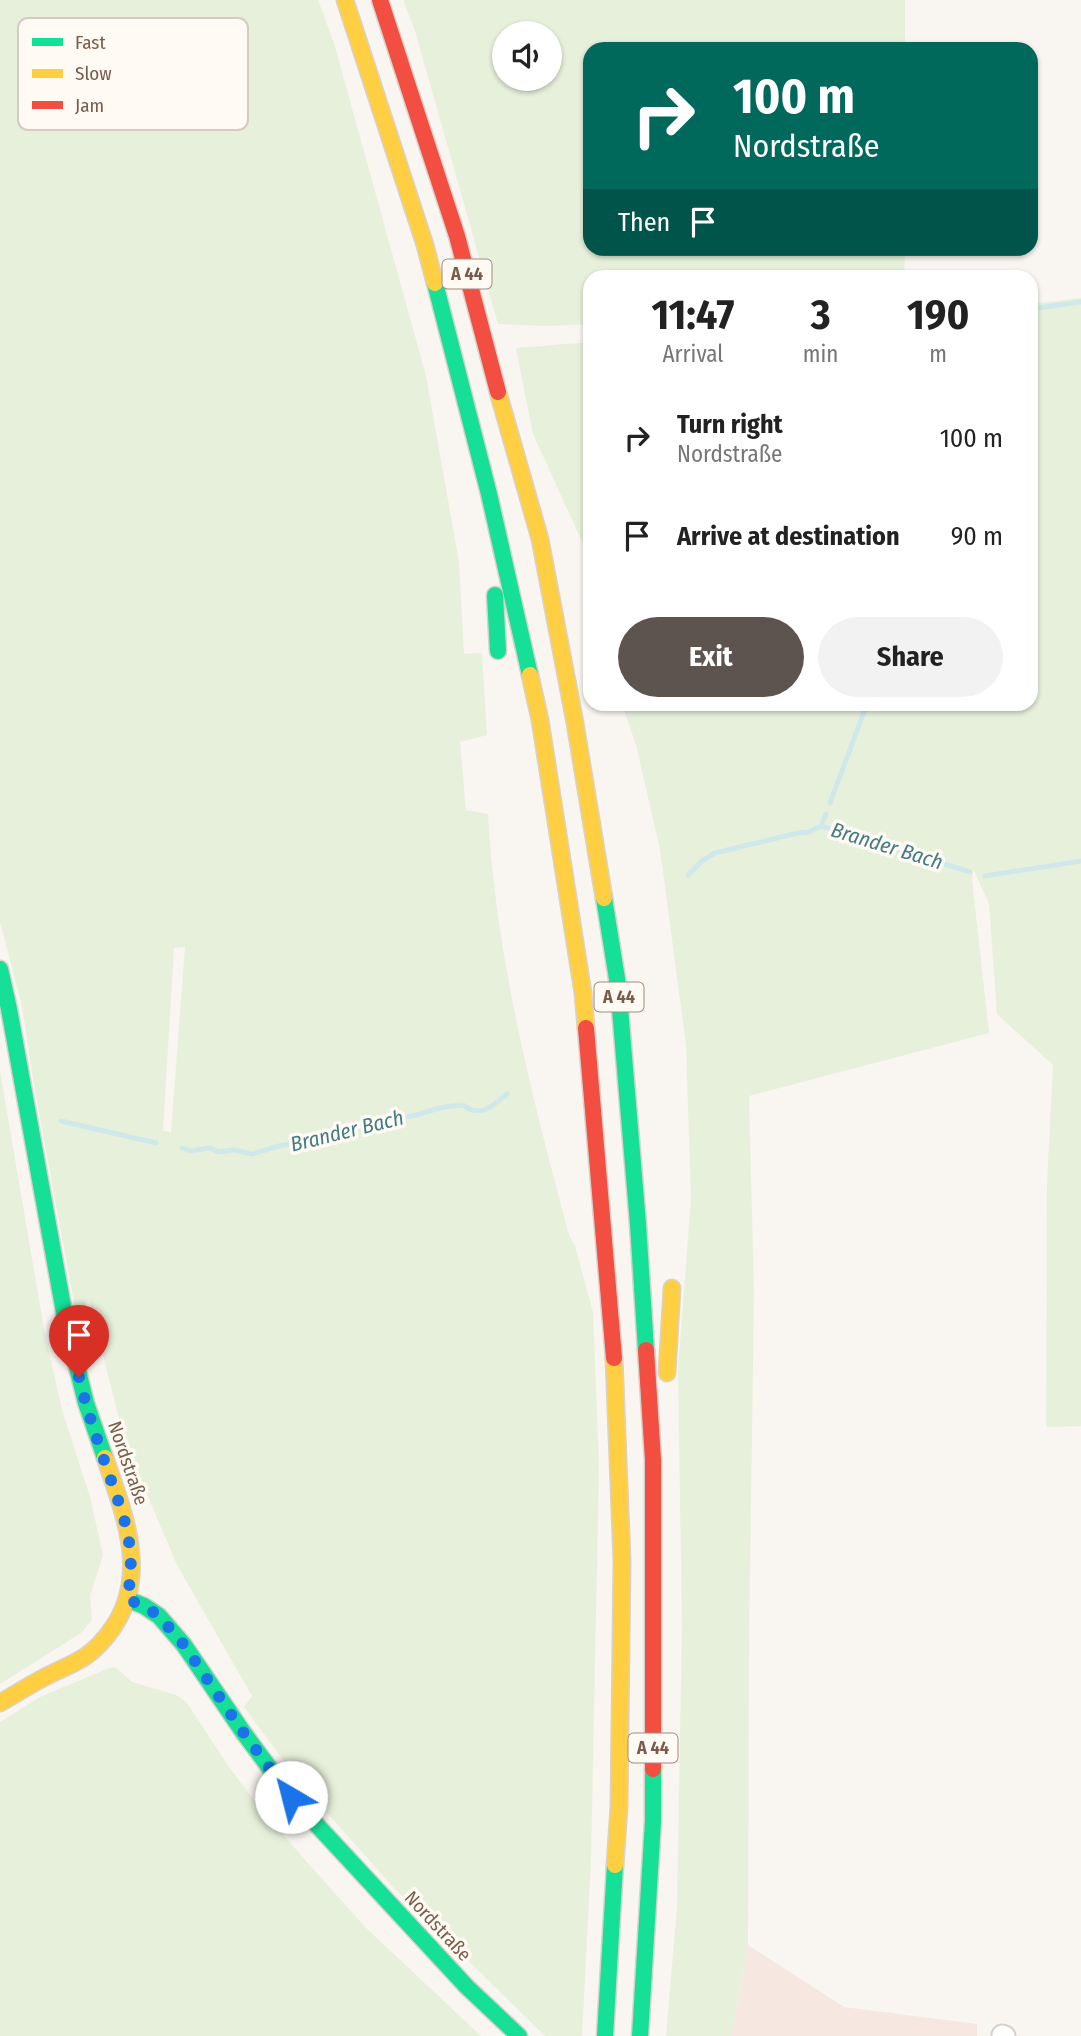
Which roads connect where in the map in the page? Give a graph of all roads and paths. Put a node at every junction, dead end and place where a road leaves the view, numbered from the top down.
1 (345, 0) edge
2 (380, 0) edge
3 (489, 494) junction
4 (540, 540) junction
5 (565, 595) dead end
6 (498, 651) dead end
7 (0, 969) edge
8 (592, 1277) dead end
9 (672, 1288) dead end
10 (616, 1381) junction
11 (653, 1460) junction
12 (127, 1599) junction
13 (0, 1703) edge
14 (519, 2036) edge
15 (605, 2036) edge
16 (640, 2036) edge

1 - 3 main road, A 44
2 - 4 main road, A 44
3 - 6 main road
3 - 10 main road, A 44
4 - 5 main road
4 - 11 main road, A 44
7 - 12 main road, Nordstraße
8 - 10 main road
9 - 11 main road
10 - 15 main road, A 44
11 - 16 main road, A 44
12 - 13 main road
12 - 14 main road, Nordstraße

